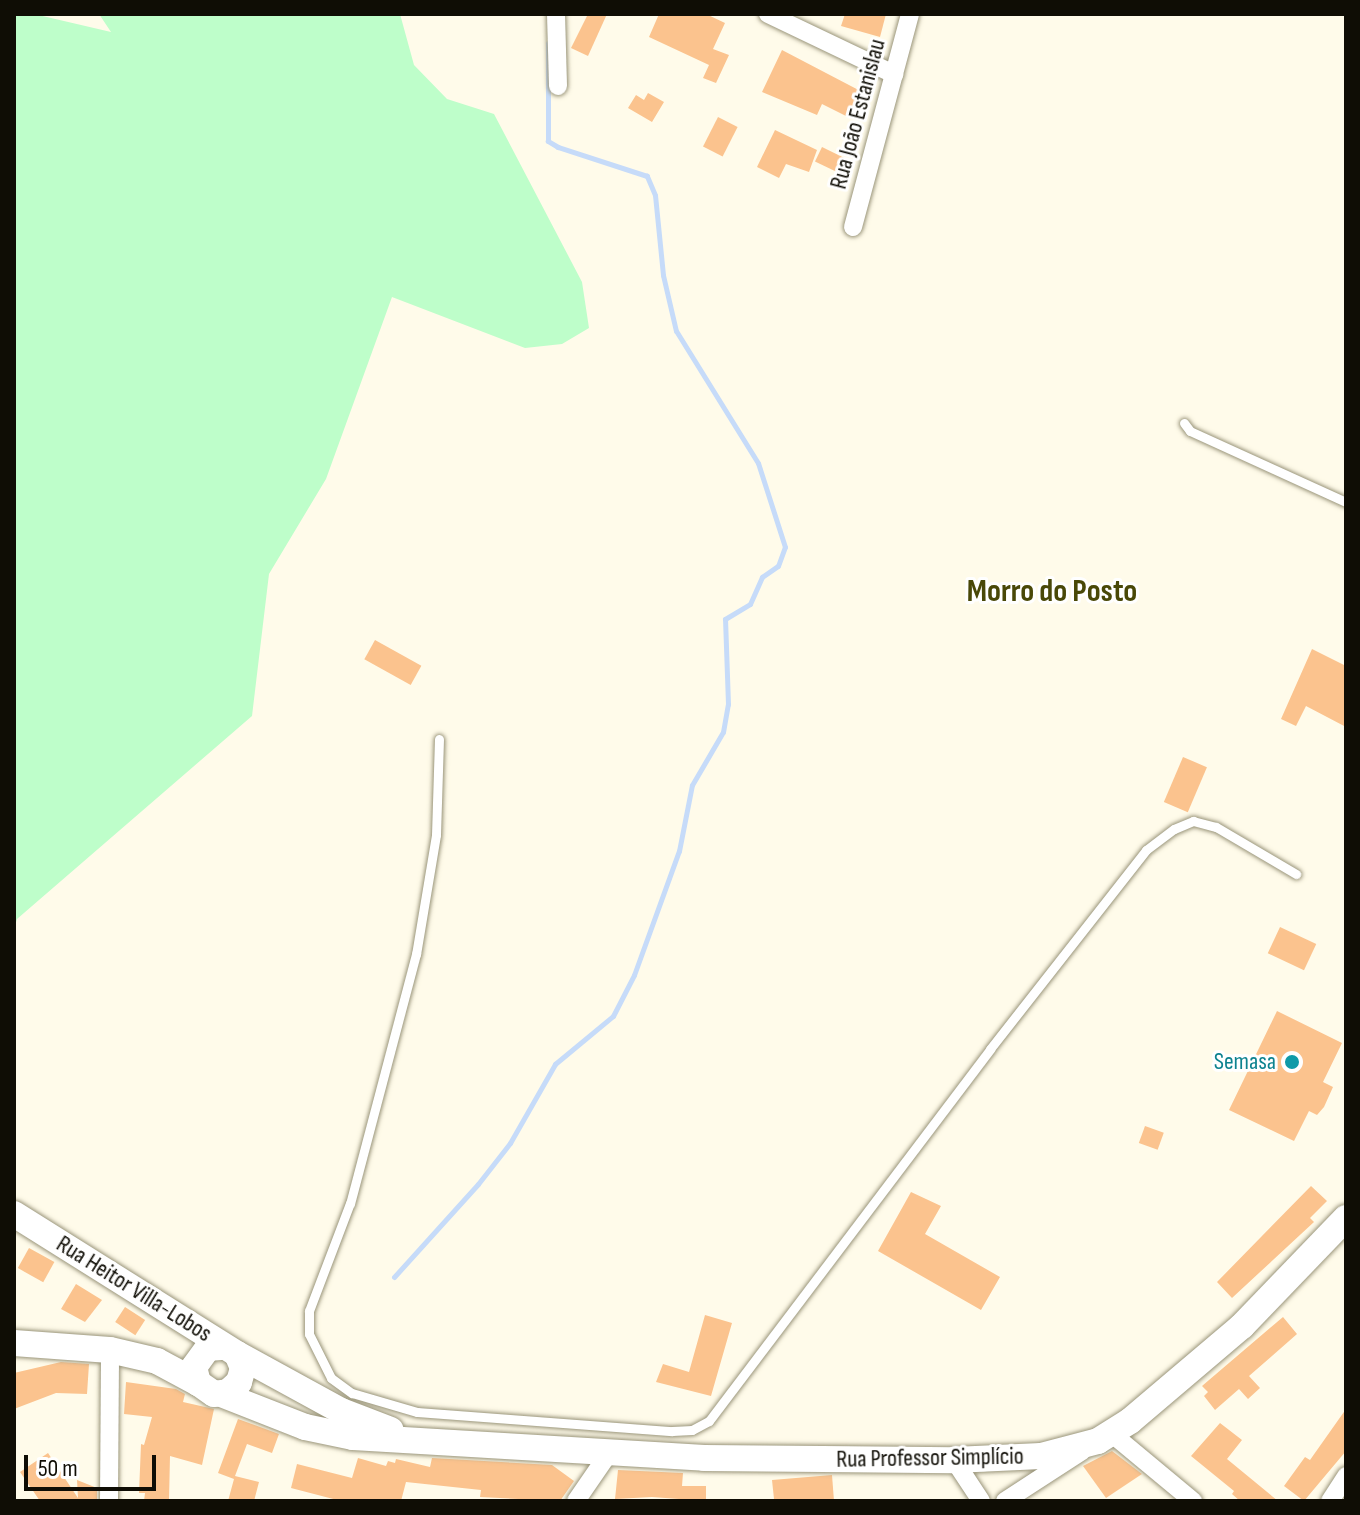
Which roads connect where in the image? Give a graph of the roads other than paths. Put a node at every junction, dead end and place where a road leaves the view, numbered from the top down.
1 (556, 14) edge
2 (768, 14) edge
3 (910, 14) edge
4 (894, 74) junction
5 (558, 86) dead end
6 (853, 227) dead end
7 (1184, 423) dead end
8 (1346, 502) edge
9 (439, 739) dead end
10 (1296, 874) dead end
11 (14, 1214) edge
12 (1346, 1218) edge
13 (43, 1232) junction
14 (14, 1343) edge
15 (110, 1350) junction
16 (231, 1350) junction
17 (205, 1379) junction
18 (1104, 1437) junction
19 (426, 1439) junction
20 (609, 1453) junction
21 (954, 1460) junction
22 (1346, 1476) edge
23 (109, 1501) edge
24 (576, 1501) edge
25 (981, 1501) edge
26 (1005, 1501) edge
27 (1193, 1501) edge
28 (1330, 1501) edge

1 - 5 street
2 - 4 street
3 - 4 street, Rua João Estanislau
4 - 6 street, Rua João Estanislau
7 - 8 lane
9 - 10 lane
11 - 13 street, Rua Heitor Villa-Lobos
12 - 18 street, Rua Professor Simplício
13 - 16 street, Rua Heitor Villa-Lobos
13 - 17 street, Rua Heitor Villa-Lobos
14 - 15 street, Rua Professor Simplício
15 - 17 street, Rua Professor Simplício
15 - 23 street
16 - 17 street
16 - 17 street
16 - 19 street, Rua Professor Simplício
17 - 19 street, Rua Professor Simplício
18 - 21 street, Rua Professor Simplício
18 - 26 street
18 - 27 street
19 - 20 street, Rua Professor Simplício
20 - 21 street, Rua Professor Simplício
20 - 24 street
21 - 25 street
22 - 28 street

